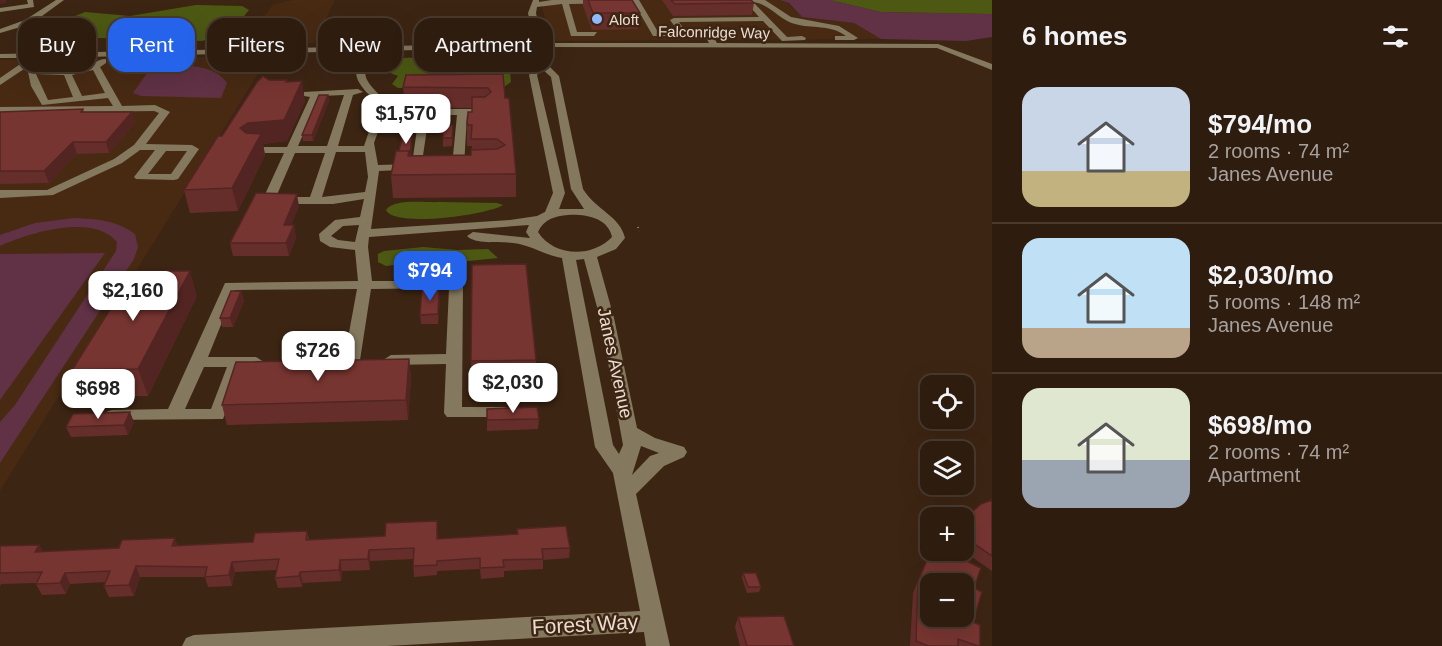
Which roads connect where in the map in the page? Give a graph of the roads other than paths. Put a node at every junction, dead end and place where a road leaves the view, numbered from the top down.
1 (545, 0) edge
2 (57, 1) edge
3 (562, 2) junction
4 (31, 3) edge
5 (533, 6) edge
6 (0, 10) edge
7 (14, 11) junction
8 (0, 16) edge
9 (765, 19) junction
10 (0, 22) edge
11 (0, 31) edge
12 (609, 34) edge
13 (644, 34) dead end
14 (656, 34) junction
15 (684, 34) junction
16 (727, 36) dead end
17 (785, 39) junction
18 (553, 45) edge
19 (714, 45) junction
20 (792, 46) junction
21 (318, 49) edge
22 (195, 51) edge
23 (0, 56) edge
24 (108, 56) edge
25 (18, 59) edge
26 (96, 67) joint
27 (992, 67) edge
28 (18, 71) edge
29 (35, 72) edge
30 (67, 72) edge
31 (361, 72) edge
32 (535, 72) edge
33 (551, 72) edge
34 (0, 82) edge
35 (372, 90) junction
36 (295, 94) edge
37 (316, 94) junction
38 (349, 94) junction
39 (109, 95) junction
40 (79, 100) junction
41 (119, 109) junction
42 (0, 110) edge
43 (381, 112) junction
44 (424, 112) junction
45 (462, 112) junction
46 (484, 112) edge
47 (138, 147) junction
48 (162, 147) junction
49 (370, 149) junction
50 (252, 150) edge
51 (291, 150) junction
52 (331, 150) junction
53 (458, 166) edge
54 (372, 168) junction
55 (0, 194) edge
56 (371, 195) junction
57 (315, 200) junction
58 (601, 216) junction
59 (544, 217) junction
60 (366, 220) junction
61 (431, 232) junction
62 (362, 240) junction
63 (541, 245) junction
64 (568, 255) junction
65 (590, 255) junction
66 (365, 284) junction
67 (454, 359) junction
68 (331, 360) edge
69 (363, 360) junction
70 (267, 361) edge
71 (198, 362) junction
72 (237, 362) junction
73 (518, 413) edge
74 (174, 415) junction
75 (96, 417) edge
76 (630, 430) junction
77 (622, 471) junction
78 (627, 492) junction
79 (652, 621) junction
80 (308, 643) edge
81 (194, 646) edge
82 (658, 646) edge

1 - 3 street
2 - 4 street
2 - 11 street
3 - 5 street
3 - 12 street
3 - 14 street
4 - 7 street
6 - 7 street
7 - 8 street
7 - 10 street
9 - 15 street
9 - 17 street
9 - 17 street
13 - 14 street
14 - 15 street
15 - 19 street
16 - 17 street
17 - 20 street
18 - 19 street, Falconridge Way
19 - 20 street, Falconridge Way
20 - 27 street, Falconridge Way
21 - 22 street, Falconridge Way
23 - 25 street, Falconridge Way
24 - 26 street
26 - 39 street
28 - 34 street
29 - 40 street
30 - 40 street
31 - 35 street
32 - 59 street
33 - 58 street
35 - 38 street
35 - 43 street
36 - 37 street
37 - 38 street
37 - 51 street
38 - 52 street
39 - 40 street
39 - 41 street
41 - 42 street
41 - 47 street
43 - 44 street
43 - 49 street
44 - 45 street
44 - 54 street
45 - 46 street
45 - 53 street
47 - 48 street
47 - 55 street
48 - 48 street
49 - 52 street
49 - 54 street
50 - 51 street
51 - 52 street
51 - 57 street
52 - 57 street
54 - 56 street
56 - 57 street
56 - 60 street
58 - 59 street
58 - 65 street
59 - 61 street
59 - 63 street
60 - 62 street
60 - 62 street
61 - 62 street
61 - 63 street
62 - 66 street
63 - 64 street
64 - 65 street
64 - 77 street, Janes Avenue
65 - 76 street, Janes Avenue
66 - 67 street
66 - 69 street
66 - 71 street
67 - 69 street
67 - 73 street
68 - 69 street
70 - 72 street
71 - 72 street
71 - 74 street
72 - 74 street
74 - 75 street
76 - 77 street, Janes Avenue
76 - 78 street
77 - 78 street, Janes Avenue
78 - 79 street, Janes Avenue
79 - 80 street, Forest Way
79 - 82 street, Janes Avenue
80 - 81 street, Forest Way

